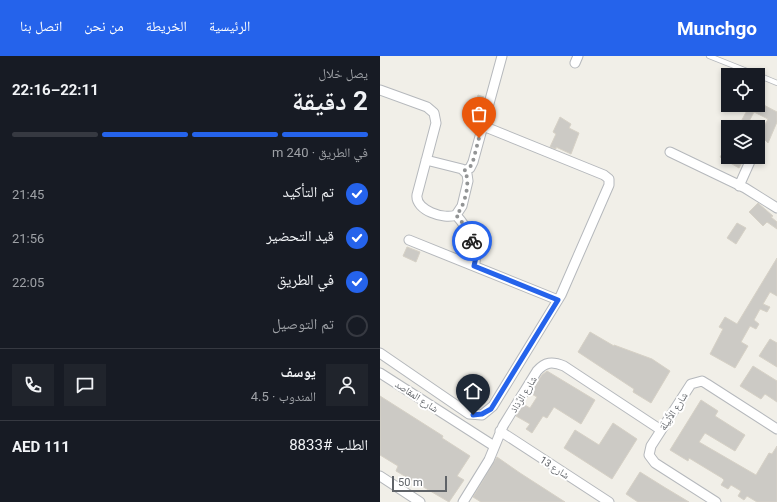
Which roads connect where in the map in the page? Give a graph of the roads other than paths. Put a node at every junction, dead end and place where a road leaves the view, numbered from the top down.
1 (502, 56) edge
2 (709, 56) edge
3 (740, 68) edge
4 (765, 78) edge
5 (777, 83) edge
6 (380, 90) edge
7 (483, 126) junction
8 (670, 152) dead end
9 (426, 160) junction
10 (749, 164) edge
11 (464, 171) junction
12 (739, 186) junction
13 (777, 208) edge
14 (456, 215) junction
15 (409, 240) dead end
16 (474, 266) junction
17 (558, 300) junction
18 (380, 353) edge
19 (380, 373) edge
20 (777, 429) edge
21 (661, 430) junction
22 (500, 432) junction
23 (494, 446) junction
24 (380, 476) edge
25 (420, 502) edge
26 (462, 502) edge
27 (609, 502) edge
28 (716, 502) edge

1 - 7 street
2 - 3 lane
4 - 5 lane
6 - 9 street
7 - 11 street
7 - 17 street
8 - 12 street
9 - 11 street
9 - 14 street
10 - 12 street
11 - 14 street
12 - 13 street
14 - 16 street
15 - 16 street
16 - 17 street
17 - 18 street
19 - 23 street, شارع المقاصد
20 - 21 street, شارع الأَثِيلَة
21 - 22 street, شارع الرَّذاذ
21 - 28 street, شارع الأَثِيلَة
22 - 23 street, شارع الرَّذاذ
22 - 27 street, شارع 13
23 - 26 street, شارع الرَّذاذ
24 - 25 street

